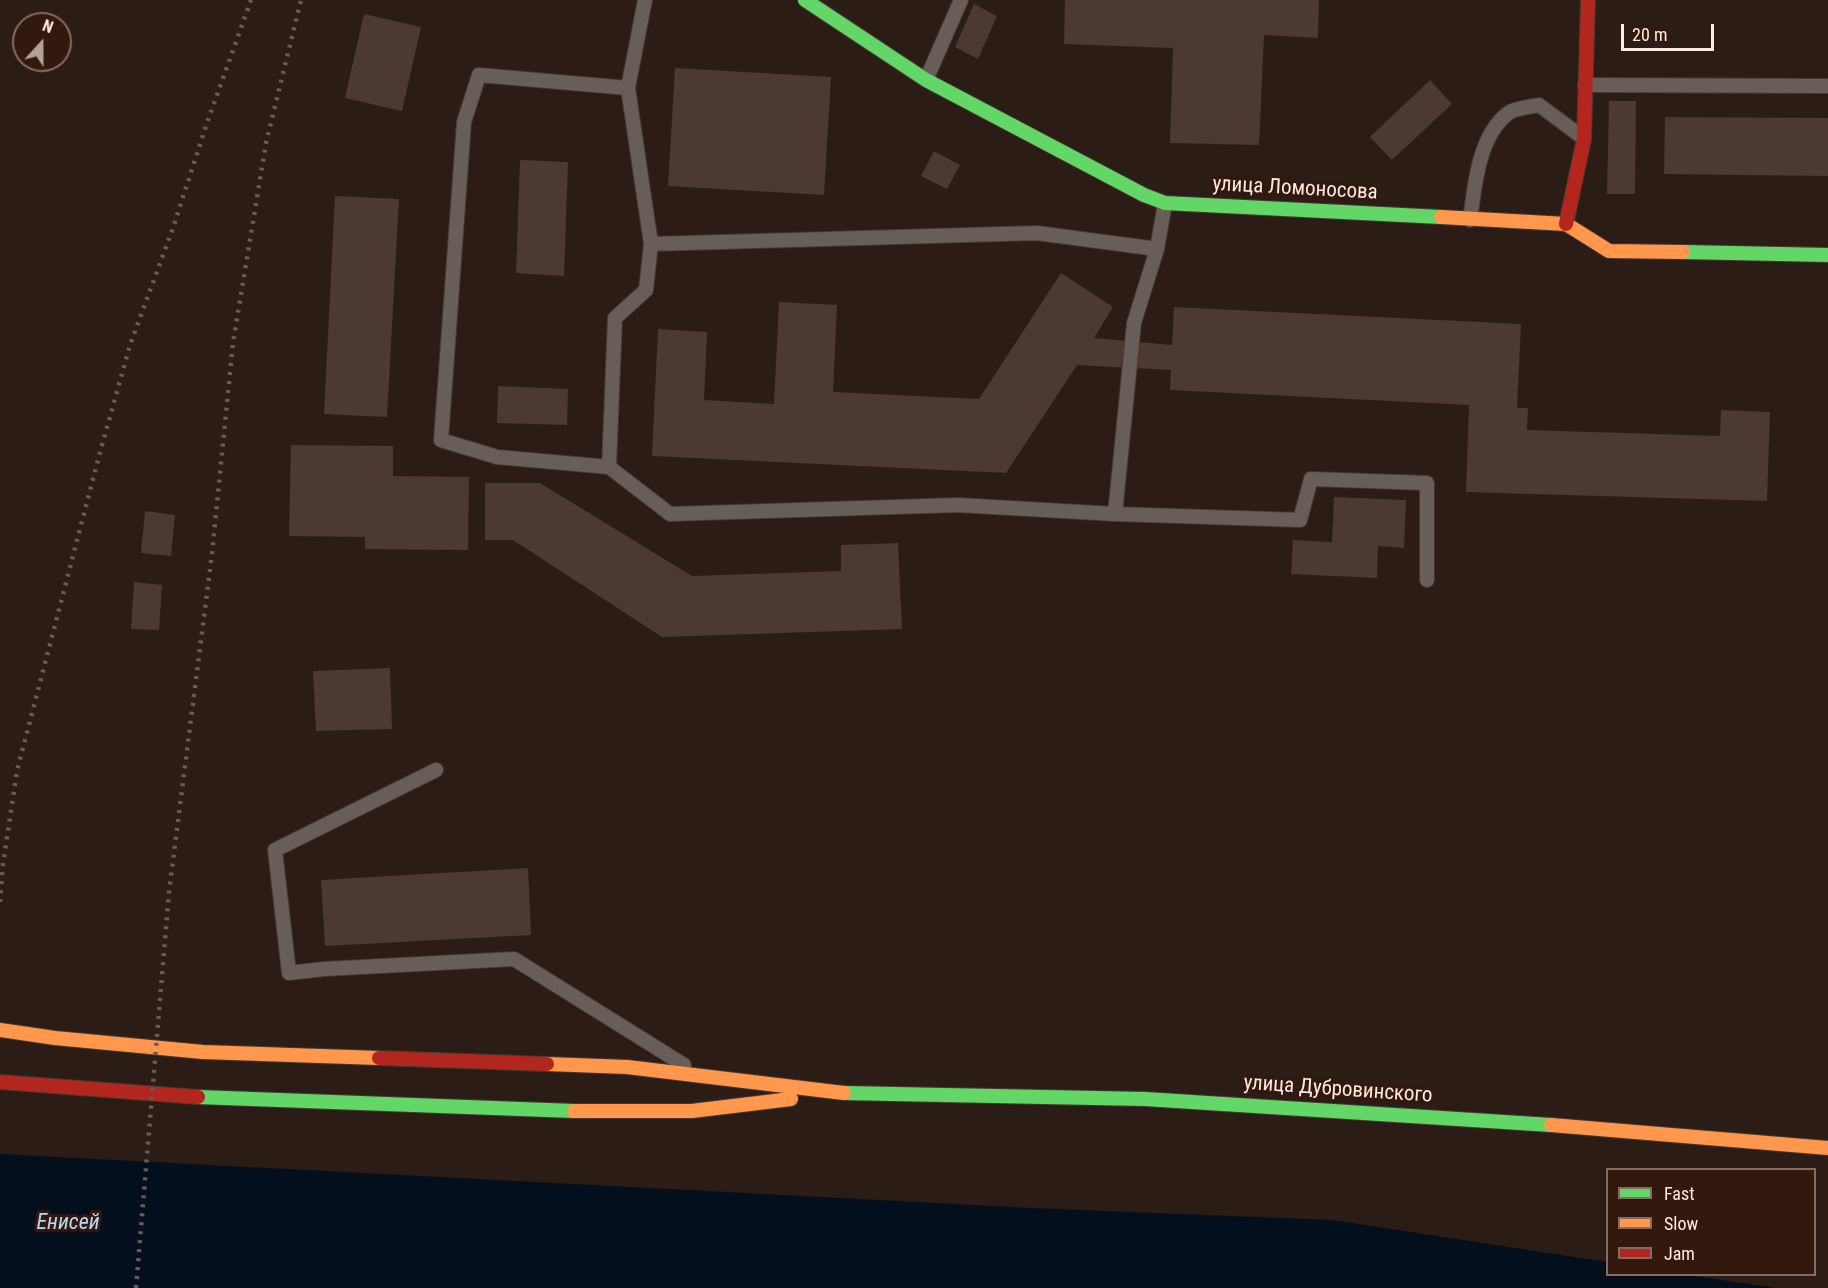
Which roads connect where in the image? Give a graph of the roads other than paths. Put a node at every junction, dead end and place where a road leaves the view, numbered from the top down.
1 (645, 0) edge
2 (805, 0) edge
3 (961, 0) edge
4 (1588, 0) edge
5 (926, 80) junction
6 (1585, 85) junction
7 (1828, 86) edge
8 (628, 87) junction
9 (1584, 139) junction
10 (1165, 203) junction
11 (1470, 220) junction
12 (1566, 224) junction
13 (651, 244) junction
14 (1157, 249) junction
15 (1828, 255) edge
16 (609, 467) junction
17 (1115, 514) junction
18 (1427, 580) dead end
19 (436, 770) dead end
20 (0, 1030) edge
21 (701, 1076) junction
22 (0, 1082) edge
23 (844, 1093) junction
24 (1828, 1148) edge

1 - 8 lane
2 - 5 main road, улица Ломоносова
3 - 5 lane
4 - 6 main road
5 - 10 main road, улица Ломоносова
6 - 7 lane
6 - 9 main road
8 - 13 lane
8 - 16 lane
9 - 11 lane
9 - 12 main road
10 - 11 main road, улица Ломоносова
10 - 14 lane
11 - 12 main road, улица Ломоносова
12 - 15 main road, улица Ломоносова
13 - 14 lane
13 - 16 lane
14 - 17 lane
16 - 17 lane
17 - 18 lane
19 - 21 lane
20 - 21 main road
21 - 23 main road
22 - 23 main road
23 - 24 main road, улица Дубровинского

